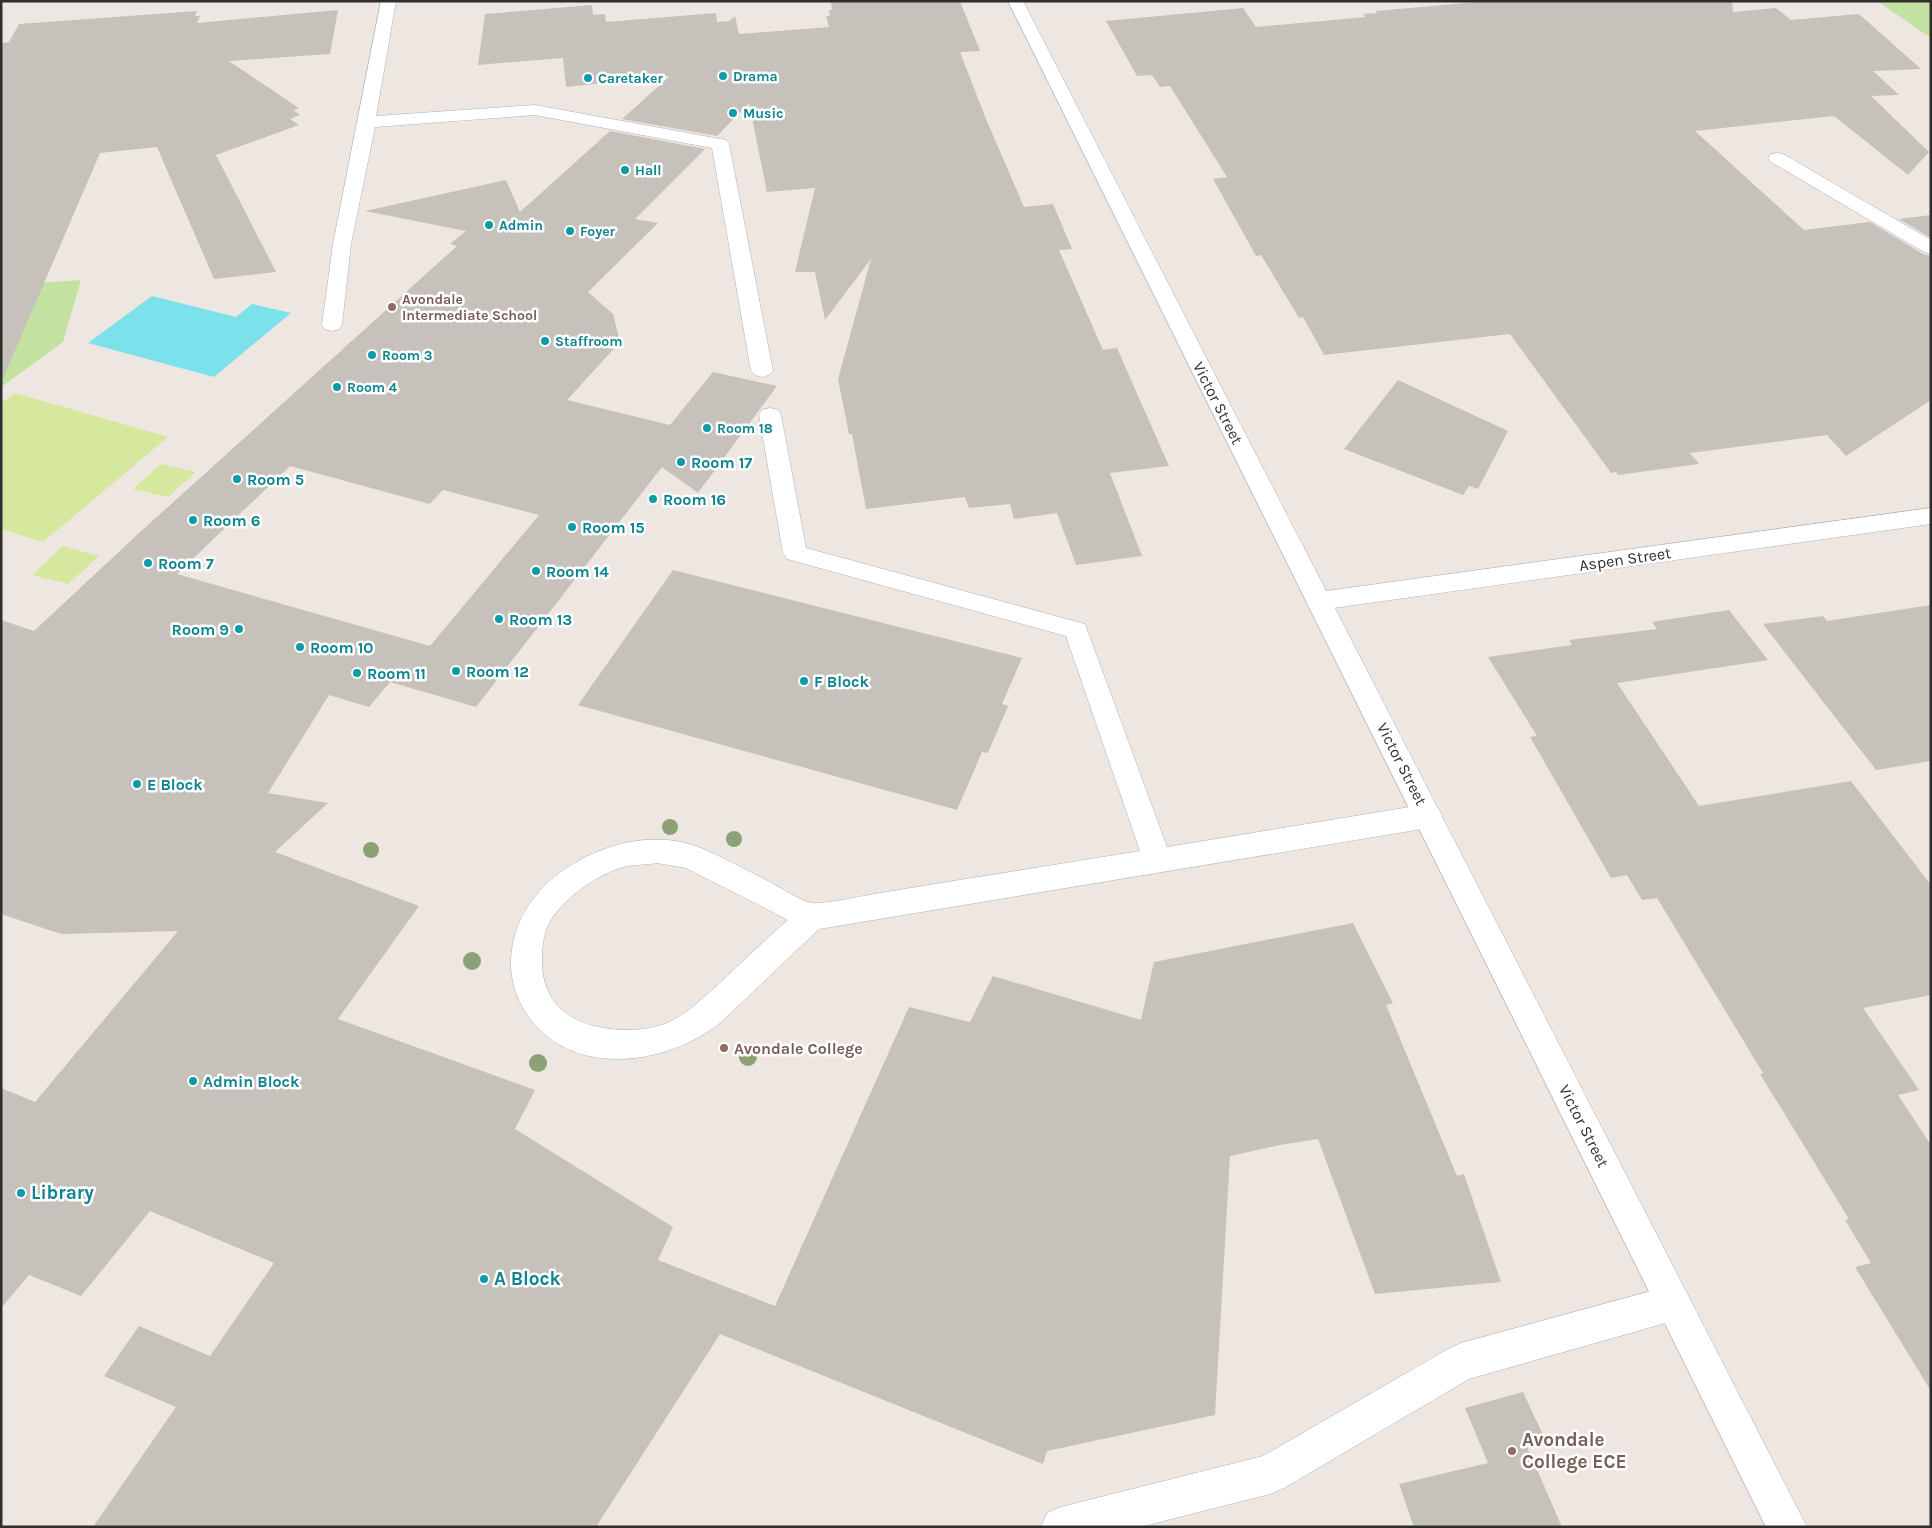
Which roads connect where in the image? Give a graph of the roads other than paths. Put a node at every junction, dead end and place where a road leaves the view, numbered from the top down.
1 (389, 1) edge
2 (1019, 2) edge
3 (368, 122) junction
4 (1777, 158) dead end
5 (1931, 248) edge
6 (332, 325) dead end
7 (762, 371) dead end
8 (770, 415) dead end
9 (1931, 516) edge
10 (1319, 601) junction
11 (1428, 816) junction
12 (1158, 861) junction
13 (811, 917) junction
14 (1673, 1303) junction
15 (1061, 1527) edge
16 (1787, 1527) edge

1 - 3 street
2 - 10 street, Victor Street
3 - 6 street
3 - 7 street
4 - 5 street
8 - 12 street
9 - 10 street, Aspen Street
10 - 11 street, Victor Street
11 - 12 street
11 - 14 street, Victor Street
12 - 13 street
13 - 13 street
14 - 15 street
14 - 16 street, Victor Street

